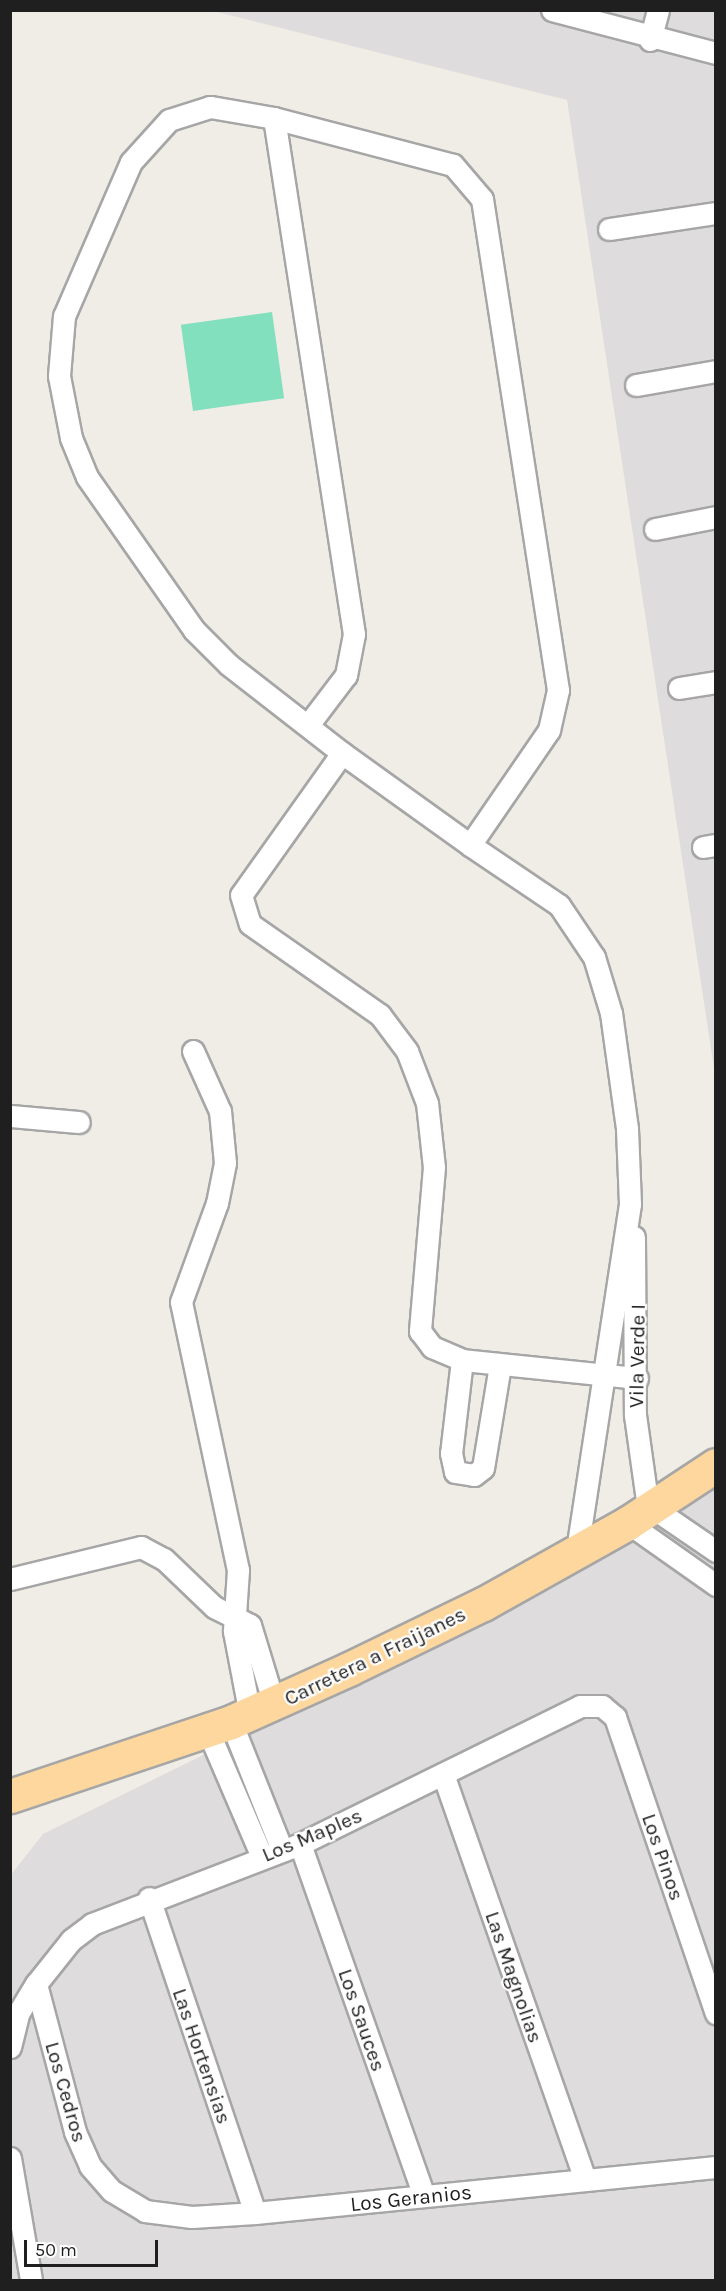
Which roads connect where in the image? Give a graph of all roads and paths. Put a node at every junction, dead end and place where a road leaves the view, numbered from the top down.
1 (552, 10) edge
2 (658, 10) edge
3 (650, 40) junction
4 (716, 53) edge
5 (274, 118) junction
6 (716, 213) edge
7 (609, 229) dead end
8 (716, 370) edge
9 (636, 385) dead end
10 (716, 517) edge
11 (655, 529) dead end
12 (716, 682) edge
13 (679, 688) dead end
14 (308, 725) junction
15 (342, 753) junction
16 (470, 845) junction
17 (193, 1051) dead end
18 (10, 1116) edge
19 (79, 1122) dead end
20 (630, 1204) junction
21 (462, 1360) junction
22 (500, 1365) junction
23 (605, 1374) junction
24 (637, 1378) junction
25 (716, 1465) edge
26 (642, 1512) junction
27 (577, 1551) junction
28 (716, 1551) edge
29 (10, 1579) edge
30 (716, 1585) edge
31 (238, 1620) junction
32 (602, 1706) joint
33 (241, 1718) junction
34 (443, 1774) junction
35 (10, 1796) edge
36 (291, 1847) junction
37 (262, 1857) junction
38 (149, 1898) junction
39 (36, 1984) junction
40 (716, 2013) edge
41 (10, 2047) edge
42 (10, 2158) edge
43 (716, 2167) edge
44 (585, 2180) junction
45 (112, 2191) joint
46 (424, 2196) junction
47 (255, 2213) junction
48 (31, 2280) edge

1 - 3 street
2 - 3 street
3 - 4 street
5 - 14 street
5 - 14 street
5 - 16 street
6 - 7 street
8 - 9 street
10 - 11 street
12 - 13 street
14 - 15 street
15 - 16 street
15 - 21 street
16 - 20 street
17 - 31 street
18 - 19 street
20 - 23 street
20 - 24 street, Vila Verde I
21 - 22 street
21 - 22 street
22 - 23 street
23 - 24 street
23 - 27 street
24 - 26 street, Vila Verde I
25 - 26 main road, Carretera a Fraijanes
26 - 27 main road, Carretera a Fraijanes
26 - 28 street
26 - 30 street
27 - 33 main road, Carretera a Fraijanes
29 - 31 street
31 - 33 street
32 - 34 street, Los Maples
32 - 40 street, Los Pinos
33 - 35 main road, Carretera a Fraijanes
33 - 36 street, Los Sauces
33 - 37 street
34 - 36 street, Los Maples
34 - 44 street, Las Magnolias
36 - 37 street, Los Maples
36 - 46 street, Los Sauces
37 - 38 street, Los Maples
38 - 39 street, Los Maples
38 - 47 street, Las Hortensias
39 - 41 street, Los Maples
39 - 45 street, Los Cedros
42 - 48 street
43 - 44 street, Los Geranios
44 - 46 street, Los Geranios
45 - 47 street, Los Geranios
46 - 47 street, Los Geranios

